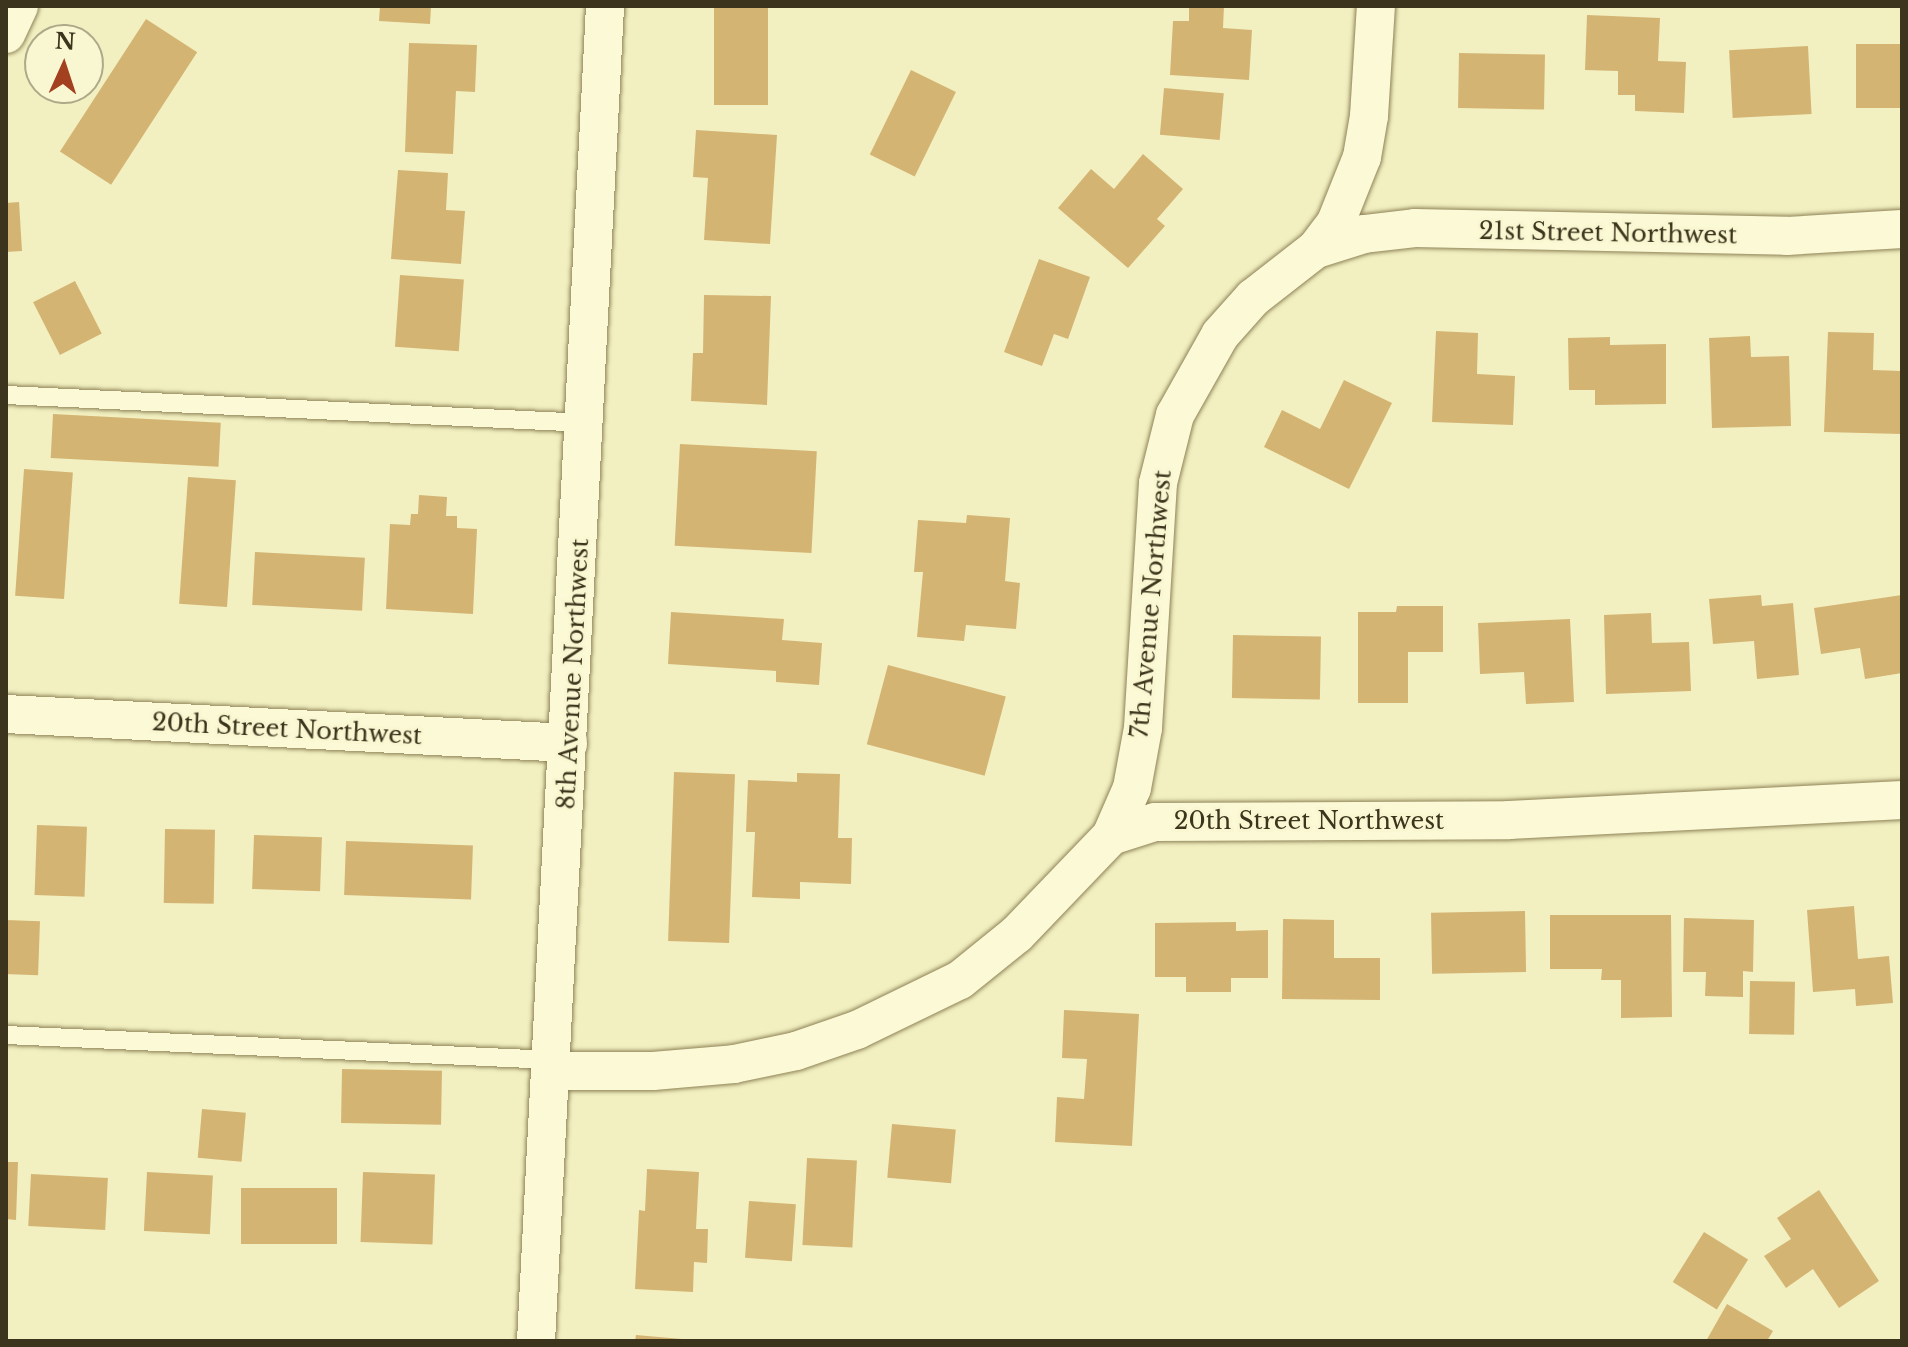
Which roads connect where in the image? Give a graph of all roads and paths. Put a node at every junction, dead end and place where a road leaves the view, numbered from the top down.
1 (19, 6) edge
2 (605, 6) edge
3 (1376, 6) edge
4 (6, 34) edge
5 (1902, 229) edge
6 (1316, 249) junction
7 (6, 395) edge
8 (587, 423) junction
9 (6, 714) edge
10 (568, 743) junction
11 (1902, 800) edge
12 (1111, 836) junction
13 (6, 1035) edge
14 (552, 1066) junction
15 (536, 1341) edge

1 - 4 street
2 - 8 street, 8th Avenue Northwest
3 - 6 street, 7th Avenue Northwest
5 - 6 street, 21st Street Northwest
6 - 12 street, 7th Avenue Northwest
7 - 8 lane
8 - 10 street, 8th Avenue Northwest
9 - 10 street, 20th Street Northwest
10 - 14 street, 8th Avenue Northwest
11 - 12 street, 20th Street Northwest
12 - 14 street, 20th Street Northwest
13 - 14 lane
14 - 15 street, 8th Avenue Northwest

